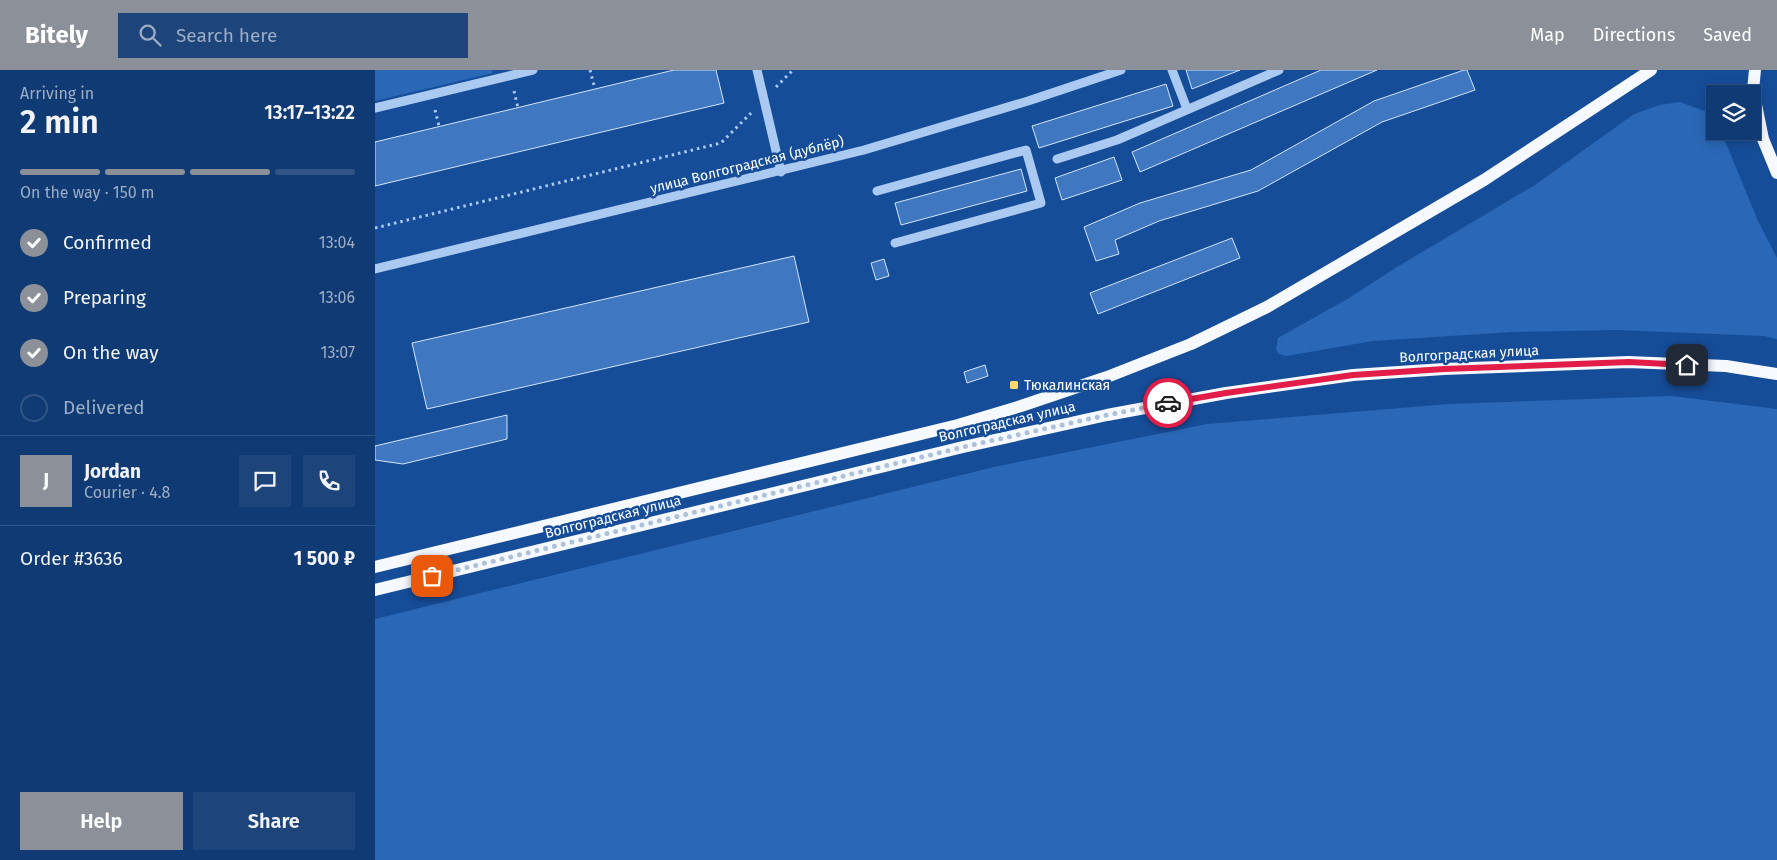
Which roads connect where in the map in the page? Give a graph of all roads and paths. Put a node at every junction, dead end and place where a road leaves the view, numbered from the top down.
1 (533, 70) edge
2 (591, 70) edge
3 (757, 70) edge
4 (793, 70) edge
5 (1121, 70) edge
6 (1173, 70) edge
7 (1279, 70) edge
8 (1651, 70) edge
9 (1755, 70) edge
10 (509, 73) edge
11 (595, 89) dead end
12 (764, 100) junction
13 (375, 108) edge
14 (1187, 110) junction
15 (1057, 158) dead end
16 (781, 172) junction
17 (1777, 173) edge
18 (877, 191) dead end
19 (375, 228) edge
20 (895, 243) dead end
21 (375, 269) edge
22 (1777, 374) edge
23 (375, 567) edge
24 (375, 590) edge

1 - 10 street
2 - 11 path
3 - 12 street
4 - 12 path
5 - 16 street, улица Волгоградская (дублёр)
6 - 14 street
7 - 14 street
8 - 23 main road, Волгоградская улица
9 - 17 main road
10 - 13 street
12 - 16 street
12 - 19 path
14 - 15 street
16 - 21 street, улица Волгоградская (дублёр)
18 - 20 street
22 - 24 main road, Волгоградская улица

